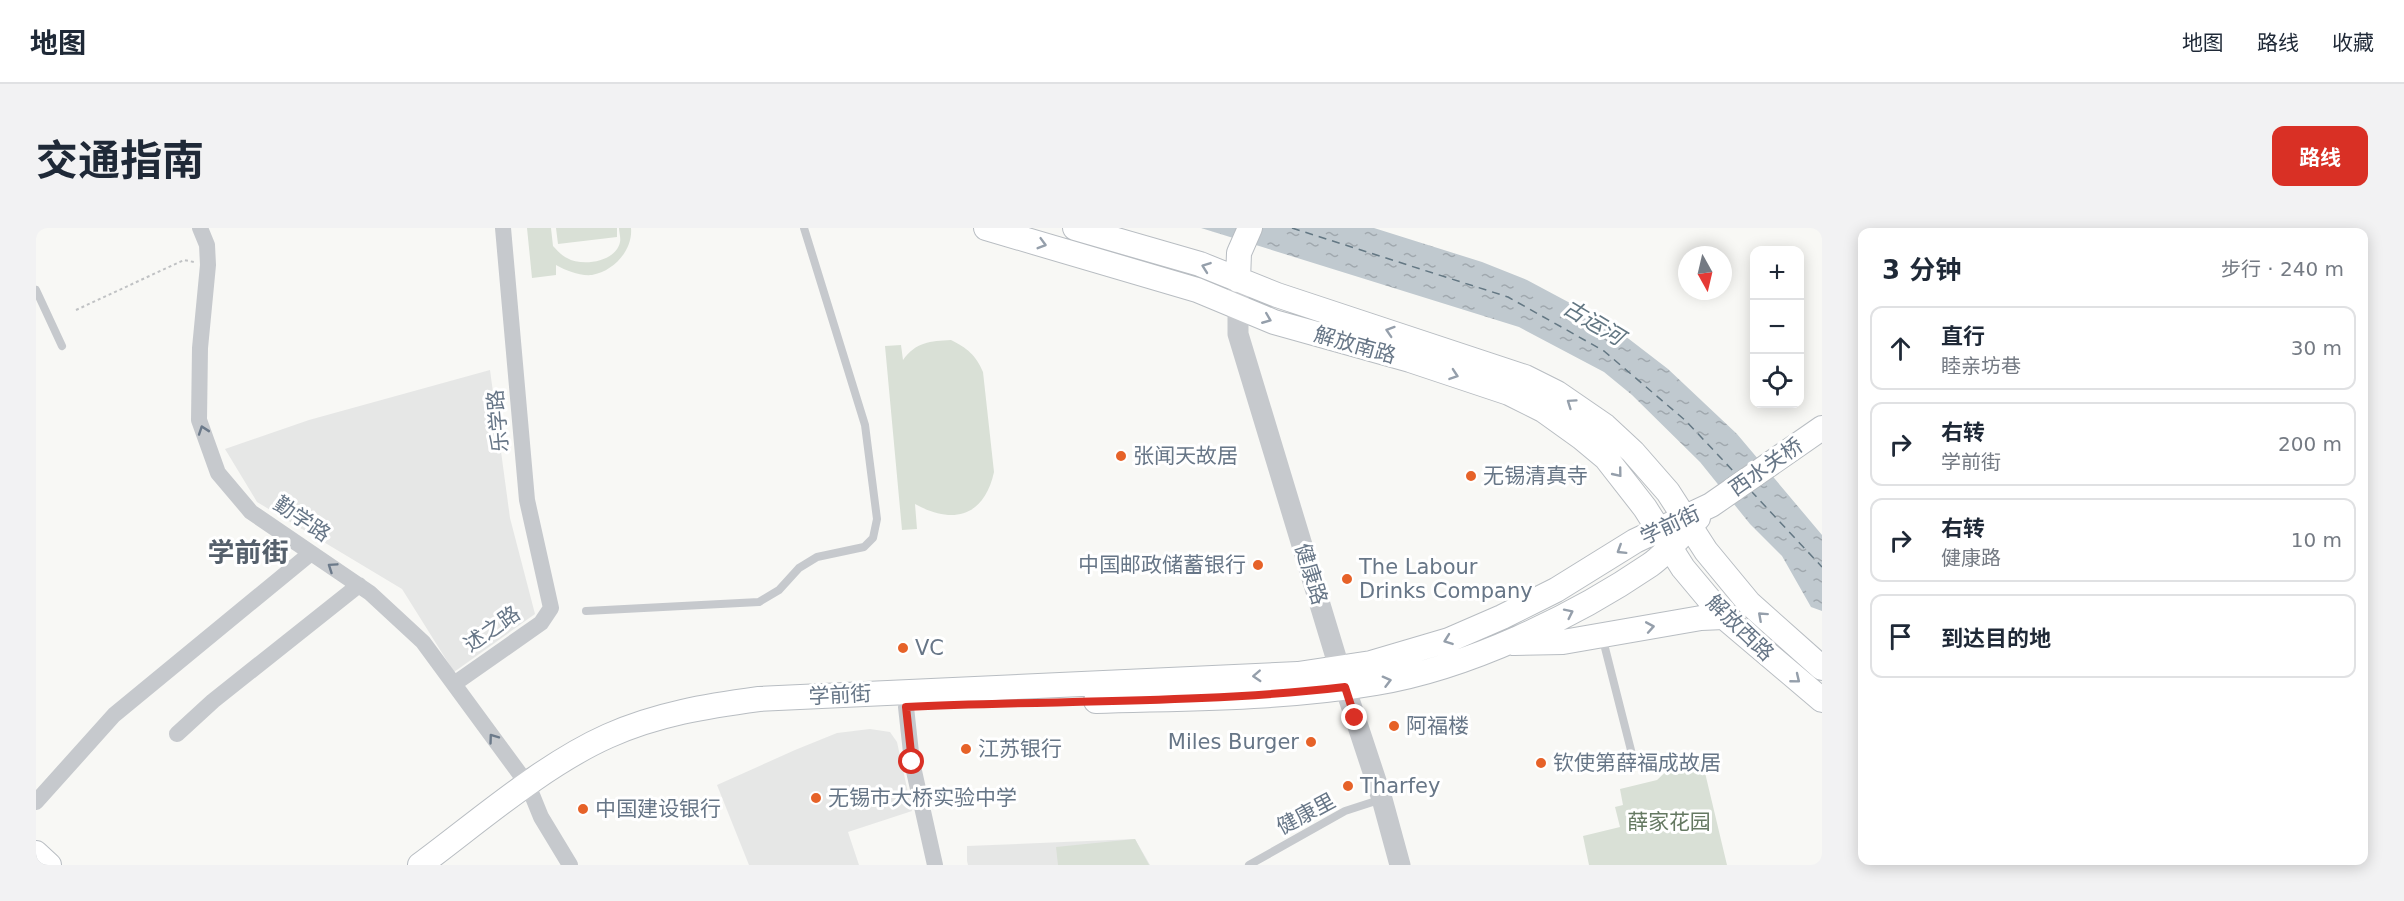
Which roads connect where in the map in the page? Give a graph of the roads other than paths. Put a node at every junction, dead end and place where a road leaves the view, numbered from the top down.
1 (200, 228) edge
2 (503, 228) edge
3 (804, 228) edge
4 (986, 228) edge
5 (1075, 228) edge
6 (1250, 228) edge
7 (1239, 279) junction
8 (36, 290) edge
9 (1238, 307) junction
10 (62, 346) dead end
11 (1822, 428) edge
12 (1711, 506) joint
13 (1687, 522) junction
14 (1664, 538) junction
15 (311, 553) junction
16 (359, 585) junction
17 (551, 608) joint
18 (586, 611) dead end
19 (1724, 617) junction
20 (1602, 636) junction
21 (1508, 643) junction
22 (1822, 668) edge
23 (1342, 678) junction
24 (454, 684) junction
25 (1822, 700) edge
26 (906, 707) junction
27 (177, 734) dead end
28 (1635, 766) dead end
29 (531, 791) junction
30 (1382, 799) junction
31 (36, 802) edge
32 (36, 853) edge
33 (49, 865) edge
34 (420, 865) edge
35 (448, 865) edge
36 (570, 865) edge
37 (935, 865) edge
38 (1249, 865) edge
39 (1400, 865) edge

15 -> 1 street, 勤学路
2 - 17 street, 乐学路
3 - 18 lane
4 -> 9 main road, 解放南路
7 -> 5 main road, 解放南路
6 - 7 main road
7 - 9 street, 健康路
13 -> 7 main road, 解放南路
8 - 10 lane
9 -> 14 main road, 解放南路
9 - 23 street, 健康路
11 - 12 main road, 西水关桥
12 - 13 main road, 学前街
13 - 14 main road, 学前街
22 -> 13 main road, 解放西路
14 - 19 main road, 解放西路
21 -> 14 main road, 学前街
14 -> 23 main road, 学前街
16 -> 15 street, 勤学路
15 - 31 street
16 - 24 street, 勤学路
16 - 27 street
17 - 24 street, 述之路
20 -> 19 main road
19 -> 25 main road, 解放西路
20 - 21 main road
20 - 28 lane
23 -> 21 main road, 学前街
23 - 26 main road, 学前街
23 -> 29 main road, 学前街
23 - 30 street, 健康路
29 -> 24 street, 勤学路
26 - 29 main road, 学前街
26 - 37 street
29 - 34 main road, 学前街
29 - 35 main road, 学前街
29 - 36 street, 勤学路
30 - 38 lane, 健康里
30 - 39 street, 健康路
32 - 33 main road

